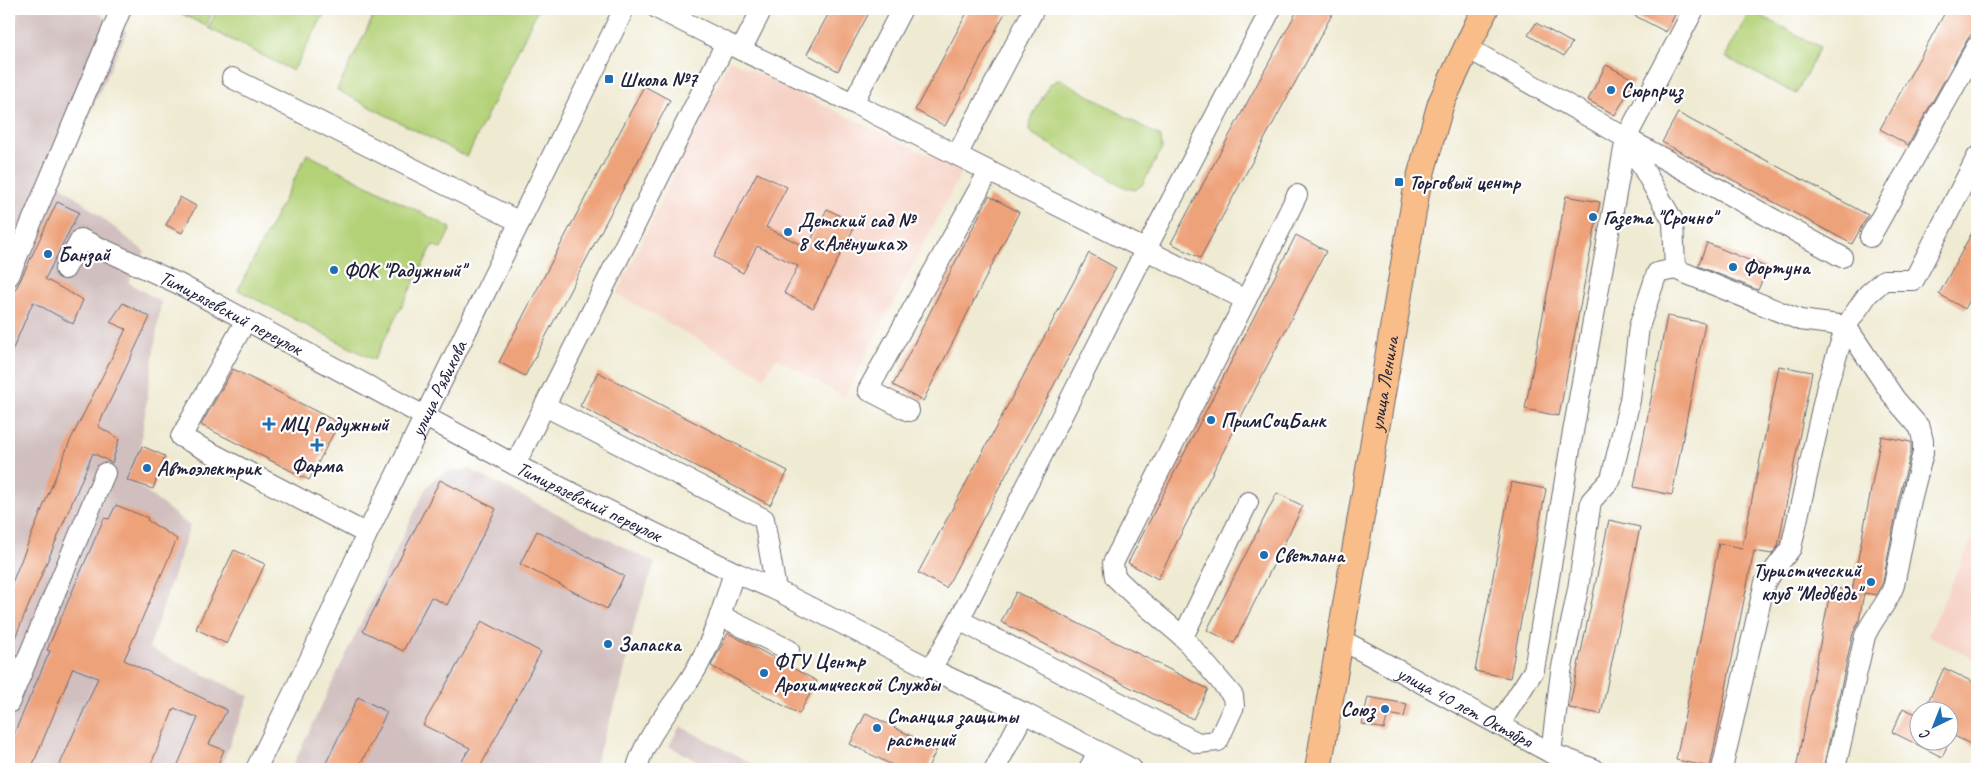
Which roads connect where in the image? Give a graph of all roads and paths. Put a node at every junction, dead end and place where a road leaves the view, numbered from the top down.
1 (122, 9) edge
2 (624, 9) edge
3 (658, 9) edge
4 (762, 9) edge
5 (902, 9) edge
6 (1034, 9) edge
7 (1271, 9) edge
8 (1485, 9) edge
9 (1694, 9) edge
10 (733, 46) junction
11 (1977, 46) edge
12 (1466, 47) junction
13 (232, 78) dead end
14 (853, 103) junction
15 (1626, 138) junction
16 (957, 155) junction
17 (1977, 157) edge
18 (989, 171) junction
19 (1297, 195) dead end
20 (520, 222) junction
21 (1870, 237) dead end
22 (1145, 251) junction
23 (1842, 258) dead end
24 (66, 269) dead end
25 (1675, 269) junction
26 (9, 276) edge
27 (1246, 300) junction
28 (246, 320) junction
29 (1846, 326) junction
30 (545, 406) junction
31 (908, 411) dead end
32 (425, 416) junction
33 (516, 465) junction
34 (106, 473) dead end
35 (1248, 502) dead end
36 (367, 534) junction
37 (734, 572) junction
38 (776, 590) junction
39 (721, 616) junction
40 (959, 620) junction
41 (1184, 636) junction
42 (1340, 639) junction
43 (790, 650) dead end
44 (931, 669) junction
45 (9, 703) edge
46 (1024, 713) junction
47 (1499, 725) junction
48 (1098, 752) junction
49 (1551, 753) junction
50 (256, 769) edge
51 (640, 769) edge
52 (995, 769) edge
53 (1089, 769) edge
54 (1132, 769) edge
55 (1318, 769) edge
56 (1594, 769) edge
57 (1722, 769) edge
58 (1835, 769) edge

1 - 26 street
2 - 20 street, улица Рябикова
3 - 10 street
4 - 10 street
5 - 14 street
6 - 16 street
7 - 22 street
8 - 12 main road, улица Ленина
9 - 15 street
10 - 14 street
10 - 30 street
11 - 21 street
12 - 15 street
12 - 42 main road, улица Ленина
13 - 20 street
14 - 16 street
15 - 23 street
15 - 25 street
15 - 47 street
16 - 18 street
17 - 29 street
18 - 22 street
18 - 31 street
19 - 27 street
20 - 32 street, улица Рябикова
22 - 27 street
22 - 40 street
24 - 28 street, Тимирязевский переулок
25 - 29 street
25 - 49 street
27 - 41 street
28 - 32 street, Тимирязевский переулок
28 - 36 street
29 - 57 street
29 - 58 street
30 - 33 street
30 - 38 street
32 - 33 street, Тимирязевский переулок
32 - 36 street, улица Рябикова
33 - 37 street, Тимирязевский переулок
34 - 45 street
35 - 41 street
36 - 50 street, улица Рябикова
37 - 38 street, Тимирязевский переулок
37 - 39 street
38 - 44 street, Тимирязевский переулок
39 - 43 street
39 - 51 street
40 - 41 street
40 - 44 street
42 - 47 street, улица 40 лет Октября
42 - 55 main road, улица Ленина
44 - 46 street, Тимирязевский переулок
46 - 48 street, Тимирязевский переулок
46 - 52 street
47 - 49 street, улица 40 лет Октября
48 - 53 street
48 - 54 street, Тимирязевский переулок
49 - 56 street, улица 40 лет Октября

